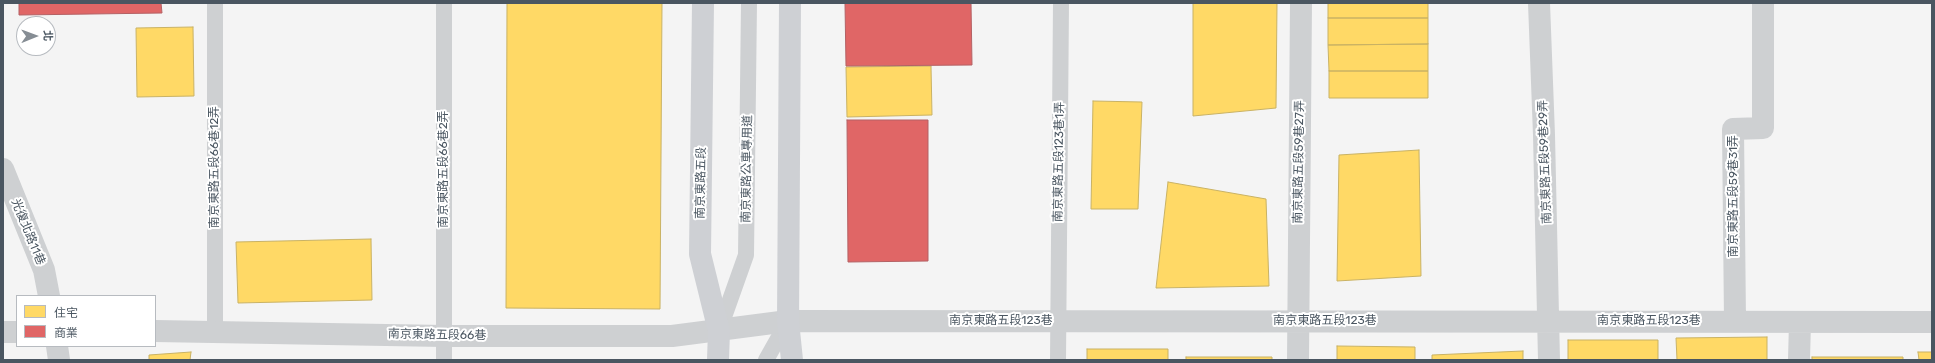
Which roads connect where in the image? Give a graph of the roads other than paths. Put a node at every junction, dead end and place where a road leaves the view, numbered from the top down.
1 (214, 3) edge
2 (444, 3) edge
3 (703, 3) edge
4 (749, 3) edge
5 (790, 3) edge
6 (1061, 3) edge
7 (1301, 3) edge
8 (1539, 3) edge
9 (1763, 3) edge
10 (3, 169) edge
11 (49, 295) edge
12 (788, 321) junction
13 (1057, 321) junction
14 (1298, 321) junction
15 (1550, 321) junction
16 (1735, 321) junction
17 (1800, 322) junction
18 (1932, 322) edge
19 (719, 330) junction
20 (156, 331) edge
21 (215, 331) junction
22 (3, 332) edge
23 (16, 332) edge
24 (444, 336) junction
25 (57, 347) edge
26 (59, 360) edge
27 (444, 360) edge
28 (718, 360) edge
29 (766, 360) edge
30 (792, 360) edge
31 (1058, 360) edge
32 (1298, 360) edge
33 (1550, 360) edge
34 (1799, 360) edge

1 - 21 lane, 南京東路五段66巷12弄
2 - 24 lane, 南京東路五段66巷2弄
3 - 19 main road, 南京東路五段
4 - 19 lane, 南京東路公車專用道
5 - 12 main road
6 - 13 lane, 南京東路五段123巷1弄
7 - 14 street, 南京東路五段59巷27弄
8 - 15 street, 南京東路五段59巷29弄
9 - 16 street, 南京東路五段59巷31弄
10 - 11 street, 光復北路11巷
12 - 13 street, 南京東路五段123巷
12 - 19 street, 南京東路五段123巷
12 - 29 lane
12 - 30 main road
13 - 14 street, 南京東路五段123巷
13 - 31 lane, 南京東路五段123巷1弄
14 - 15 street, 南京東路五段123巷
14 - 32 street, 南京東路五段59巷27弄
15 - 16 street, 南京東路五段123巷
15 - 33 street, 南京東路五段59巷29弄
16 - 17 street, 南京東路五段123巷
17 - 18 street, 南京東路五段123巷
17 - 34 street
19 - 24 street, 南京東路五段66巷
19 - 28 main road, 南京東路五段
20 - 21 street, 南京東路五段66巷
21 - 24 street, 南京東路五段66巷
22 - 23 street
24 - 27 lane, 南京東路五段66巷2弄
25 - 26 street

